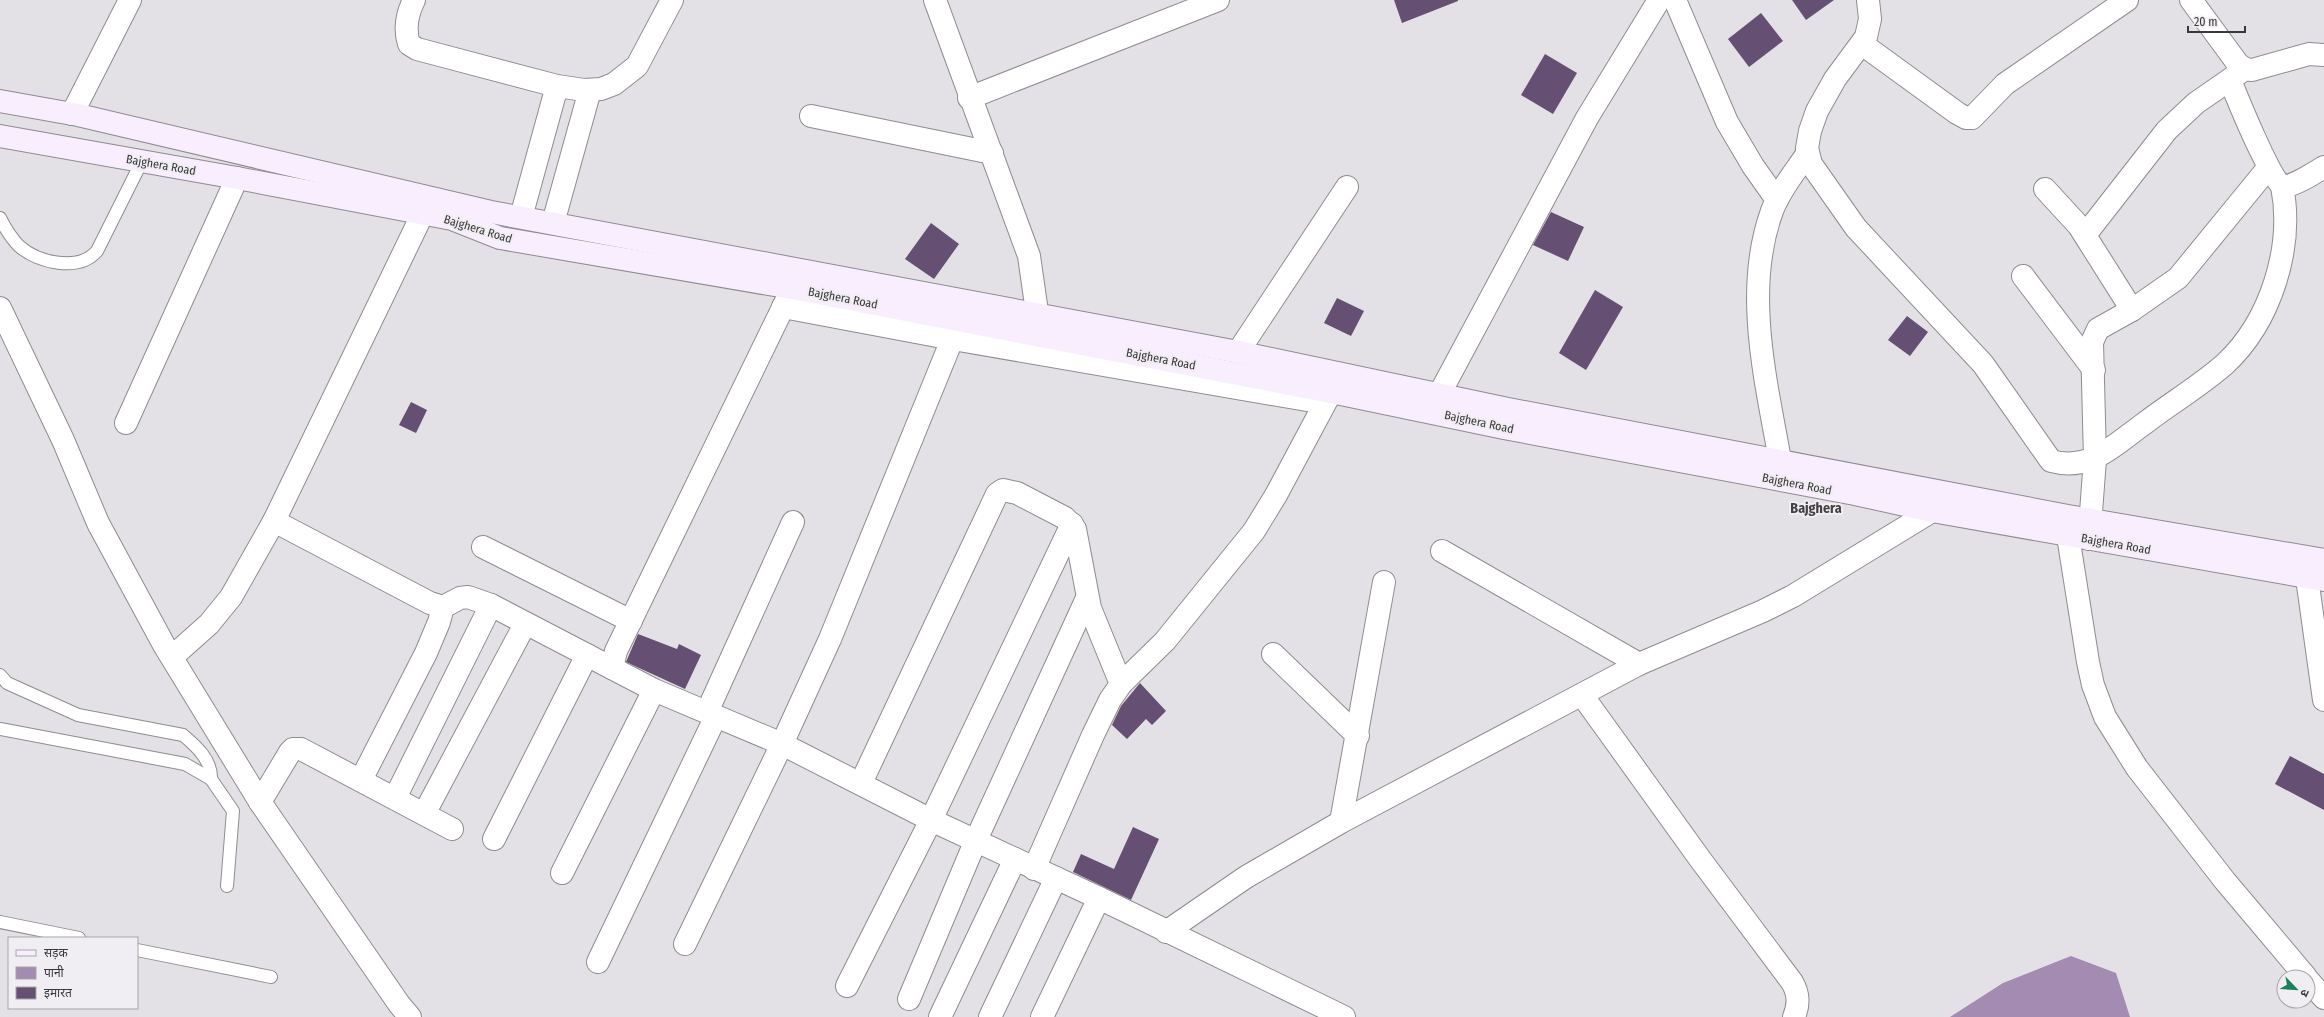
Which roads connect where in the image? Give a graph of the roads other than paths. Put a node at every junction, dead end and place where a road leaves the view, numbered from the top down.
1 (130, 0) edge
2 (414, 0) edge
3 (672, 0) edge
4 (935, 0) edge
5 (1218, 0) edge
6 (1659, 0) edge
7 (1675, 0) edge
8 (1868, 0) edge
9 (2127, 0) edge
10 (2191, 0) edge
11 (1862, 44) junction
12 (2324, 55) edge
13 (2237, 74) junction
14 (557, 86) junction
15 (590, 90) junction
16 (969, 98) junction
17 (0, 101) edge
18 (72, 114) junction
19 (811, 116) dead end
20 (154, 133) junction
21 (0, 136) edge
22 (992, 153) junction
23 (1807, 154) junction
24 (142, 161) junction
25 (2324, 167) edge
26 (2268, 168) junction
27 (236, 178) junction
28 (2282, 186) junction
29 (1347, 187) dead end
30 (2045, 189) dead end
31 (1777, 200) junction
32 (422, 215) junction
33 (521, 217) junction
34 (0, 218) edge
35 (553, 223) junction
36 (2086, 235) junction
37 (2023, 276) dead end
38 (788, 298) junction
39 (0, 308) edge
40 (2132, 310) junction
41 (1037, 314) junction
42 (956, 329) junction
43 (1041, 336) junction
44 (1238, 352) junction
45 (2094, 370) junction
46 (1440, 393) junction
47 (1328, 397) junction
48 (126, 422) dead end
49 (2095, 459) junction
50 (1780, 460) junction
51 (1932, 511) junction
52 (274, 521) junction
53 (793, 522) dead end
54 (1072, 524) junction
55 (2079, 528) junction
56 (483, 547) dead end
57 (1442, 551) dead end
58 (2324, 560) edge
59 (2316, 579) edge
60 (1384, 582) dead end
61 (1087, 598) junction
62 (491, 605) junction
63 (443, 607) junction
64 (631, 621) junction
65 (525, 624) junction
66 (1273, 654) dead end
67 (587, 656) junction
68 (172, 658) junction
69 (1639, 664) junction
70 (612, 668) junction
71 (0, 675) edge
72 (1121, 684) junction
73 (654, 690) junction
74 (1582, 695) junction
75 (2324, 700) edge
76 (712, 714) junction
77 (0, 729) edge
78 (1358, 736) junction
79 (782, 744) junction
80 (211, 779) junction
81 (361, 780) junction
82 (861, 783) junction
83 (395, 798) junction
84 (260, 802) junction
85 (424, 814) junction
86 (931, 820) junction
87 (1342, 822) junction
88 (452, 829) dead end
89 (494, 839) dead end
90 (976, 840) junction
91 (1025, 864) junction
92 (562, 873) dead end
93 (1056, 878) junction
94 (227, 886) dead end
95 (1099, 898) junction
96 (0, 922) edge
97 (1166, 932) junction
98 (73, 937) edge
99 (685, 944) dead end
100 (138, 950) edge
101 (598, 962) dead end
102 (2299, 969) edge
103 (272, 977) dead end
104 (847, 986) dead end
105 (2316, 989) edge
106 (2324, 998) edge
107 (908, 999) dead end
108 (410, 1017) edge
109 (940, 1017) edge
110 (990, 1017) edge
111 (1042, 1017) edge
112 (1344, 1017) edge
113 (1794, 1017) edge

1 - 18 street
2 - 14 street
3 - 15 street
4 - 16 street
5 - 16 street
6 - 46 street
7 - 31 street
8 - 11 street
9 - 11 street
10 - 13 street
11 - 23 street
12 - 13 street
13 - 26 street
13 - 36 street
14 - 15 street
14 - 33 street
15 - 35 street
16 - 22 street
17 - 18 main road, Bajghera Road
18 - 20 main road, Bajghera Road
19 - 22 street
20 - 24 main road
20 - 33 main road, Bajghera Road
21 - 24 main road, Bajghera Road
22 - 41 street
23 - 31 street
23 - 49 street
24 - 27 main road, Bajghera Road
24 - 34 lane
25 - 28 street
26 - 28 street
26 - 40 street
27 - 32 main road, Bajghera Road
27 - 48 street
28 - 49 street
29 - 44 street
30 - 36 street
31 - 50 street
32 - 38 main road, Bajghera Road
32 - 52 street
33 - 35 main road, Bajghera Road
35 - 41 main road, Bajghera Road
36 - 40 street
37 - 45 street
38 - 42 main road, Bajghera Road
38 - 64 street
39 - 68 street
40 - 45 street
41 - 43 street
41 - 44 main road, Bajghera Road
42 - 43 main road, Bajghera Road
42 - 47 street
42 - 79 street
43 - 47 main road, Bajghera Road
44 - 46 main road, Bajghera Road
45 - 49 street
46 - 50 main road, Bajghera Road
47 - 51 main road, Bajghera Road
47 - 72 street
49 - 55 street
50 - 55 main road, Bajghera Road
51 - 55 main road, Bajghera Road
51 - 69 street
52 - 63 street
52 - 68 street
53 - 76 street
54 - 61 street
54 - 82 street
54 - 86 street
55 - 58 main road, Bajghera Road
55 - 59 main road, Bajghera Road
55 - 102 street
56 - 64 street
57 - 69 street
59 - 75 street
60 - 78 street
61 - 72 street
61 - 90 street
62 - 63 street
62 - 65 street
62 - 83 street
63 - 81 street
64 - 70 street
65 - 67 street
65 - 85 street
66 - 78 street
67 - 70 street
67 - 89 street
68 - 84 street
69 - 74 street
70 - 73 street
71 - 80 lane
72 - 91 street
73 - 76 street
73 - 92 street
74 - 87 street
74 - 113 street
76 - 79 street
76 - 101 street
77 - 80 lane
78 - 87 street
79 - 82 street
79 - 99 street
80 - 94 lane
81 - 83 street
81 - 84 street
82 - 86 street
83 - 85 street
84 - 108 street
85 - 88 street
86 - 90 street
86 - 104 street
87 - 97 street
90 - 91 street
90 - 107 street
91 - 93 street
91 - 109 street
93 - 95 street
93 - 110 street
95 - 97 street
95 - 111 street
96 - 98 lane
97 - 112 street
100 - 103 lane
105 - 106 street

